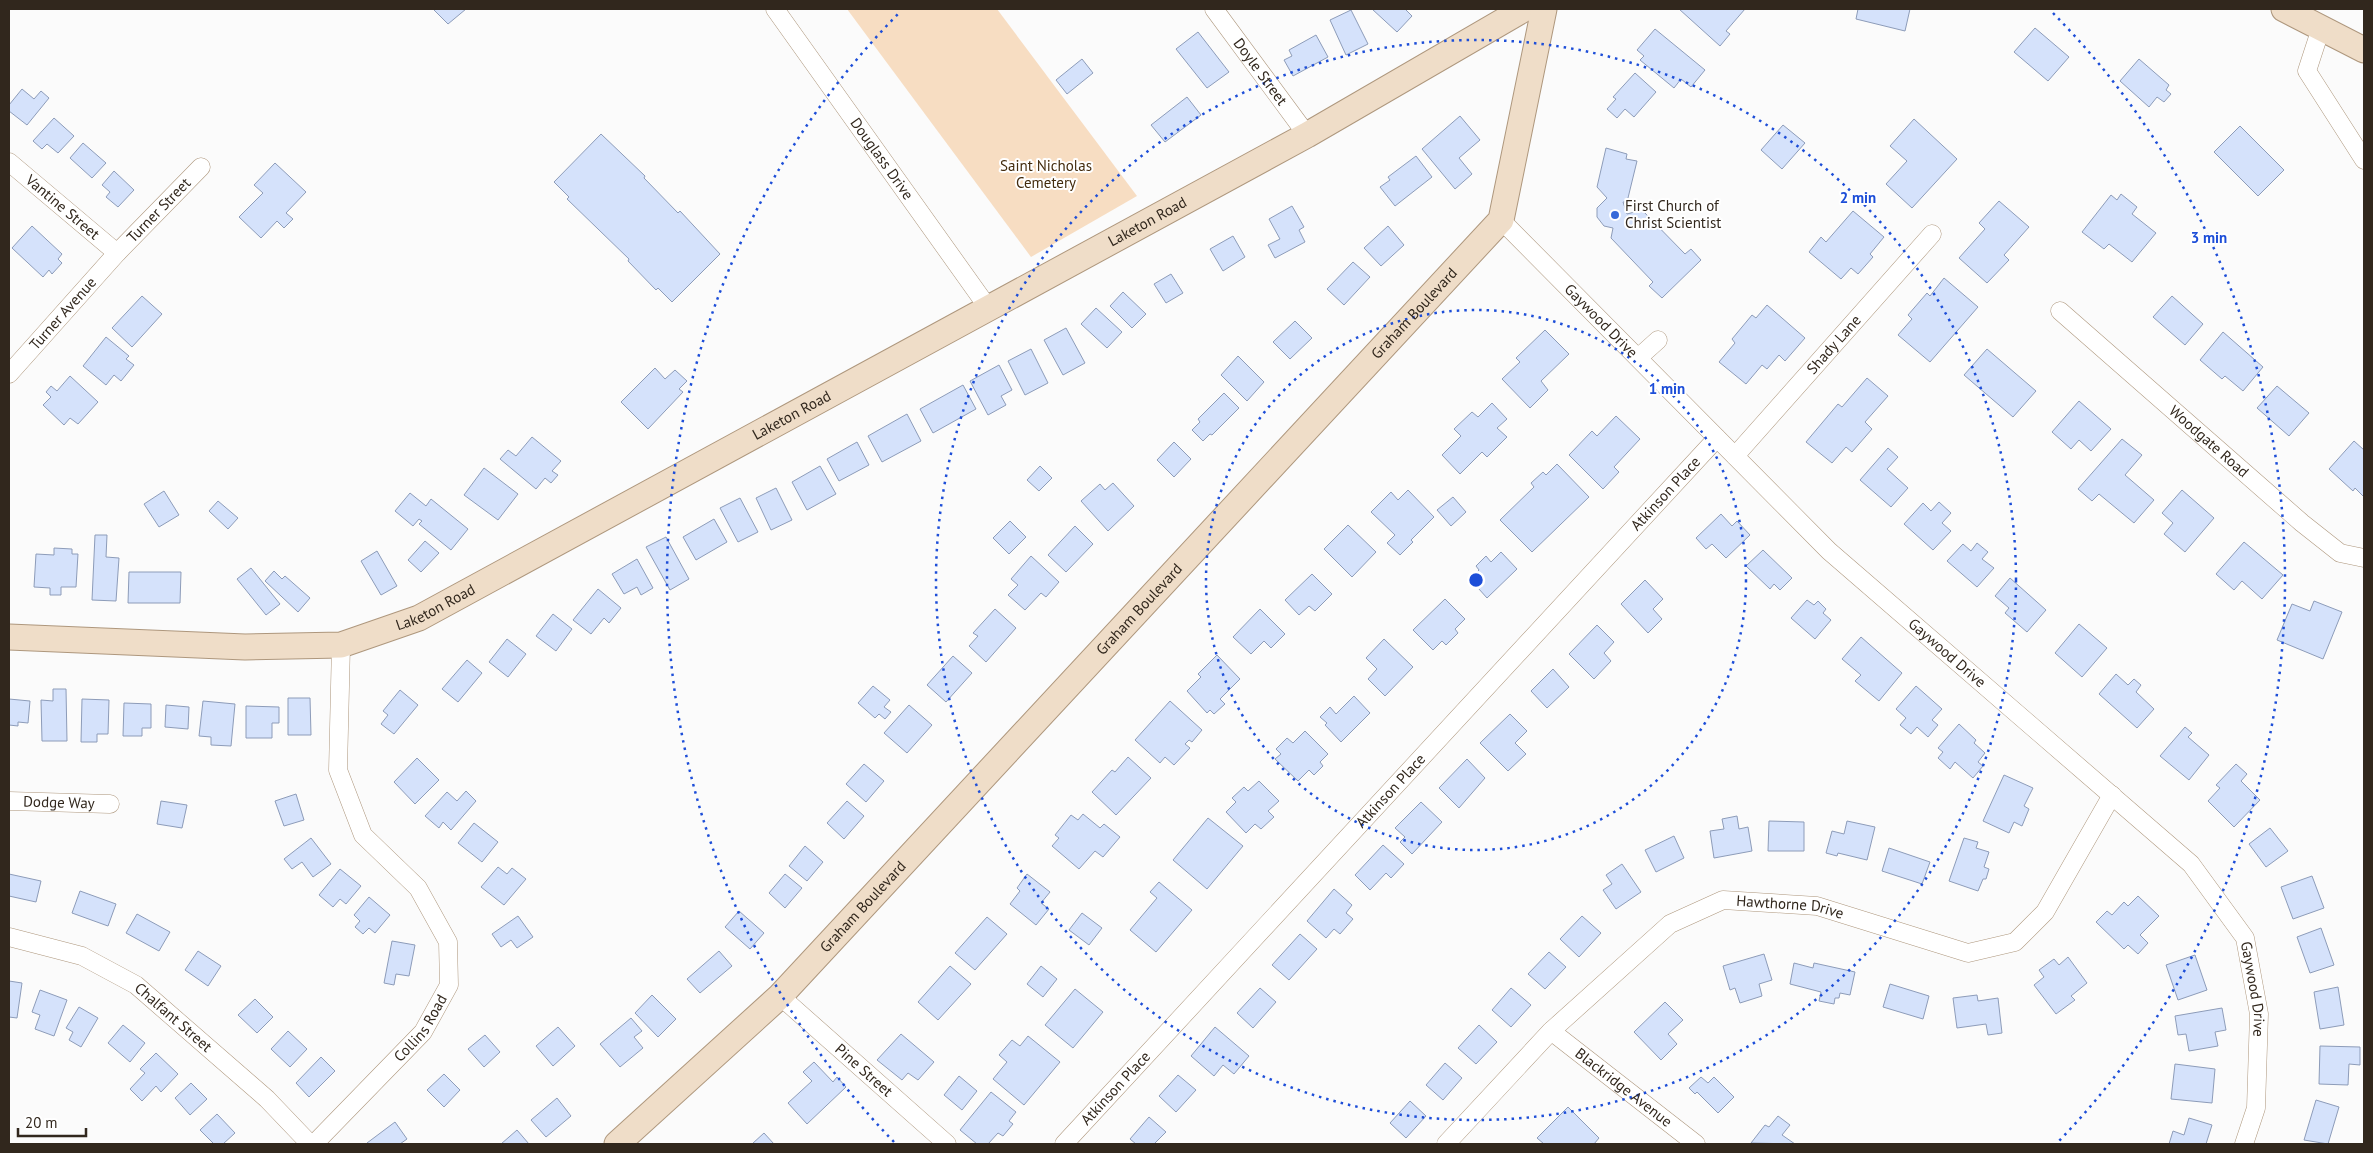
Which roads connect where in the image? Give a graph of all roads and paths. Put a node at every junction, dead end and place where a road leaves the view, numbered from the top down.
1 (775, 9) edge
2 (1214, 9) edge
3 (1524, 9) edge
4 (1544, 9) edge
5 (2284, 9) edge
6 (2321, 28) junction
7 (2364, 50) edge
8 (1307, 135) junction
9 (2364, 160) edge
10 (9, 162) edge
11 (201, 167) dead end
12 (1501, 220) junction
13 (1932, 234) dead end
14 (116, 253) junction
15 (989, 309) junction
16 (2060, 311) dead end
17 (1658, 340) dead end
18 (1638, 358) junction
19 (9, 374) edge
20 (1717, 438) junction
21 (1735, 456) junction
22 (2364, 558) edge
23 (9, 637) edge
24 (341, 645) junction
25 (2112, 795) junction
26 (9, 801) edge
27 (110, 804) dead end
28 (9, 937) edge
29 (780, 996) junction
30 (1551, 1031) junction
31 (310, 1144) edge
32 (314, 1144) edge
33 (617, 1144) edge
34 (947, 1144) edge
35 (1064, 1144) edge
36 (1446, 1144) edge
37 (1696, 1144) edge
38 (2244, 1144) edge

1 - 15 street, Douglass Drive
2 - 8 street, Doyle Street
3 - 8 street, Laketon Road
4 - 12 street
5 - 6 street
6 - 7 street
6 - 9 street
8 - 15 street, Laketon Road
10 - 14 street, Vantine Street
11 - 14 street, Turner Street
12 - 18 street, Gaywood Drive
12 - 29 street, Graham Boulevard
13 - 21 street, Shady Lane
14 - 19 street, Turner Avenue
15 - 24 street, Laketon Road
16 - 22 street, Woodgate Road
17 - 18 street
18 - 20 street, Gaywood Drive
20 - 21 street, Gaywood Drive
20 - 35 street, Atkinson Place
21 - 25 street, Gaywood Drive
23 - 24 street, Laketon Road
24 - 32 street, Collins Road
25 - 30 street, Hawthorne Drive
25 - 38 street, Gaywood Drive
26 - 27 street, Dodge Way
28 - 31 street, Chalfant Street
29 - 33 street, Graham Boulevard
29 - 34 street, Pine Street
30 - 36 street, Hawthorne Drive
30 - 37 street, Blackridge Avenue

